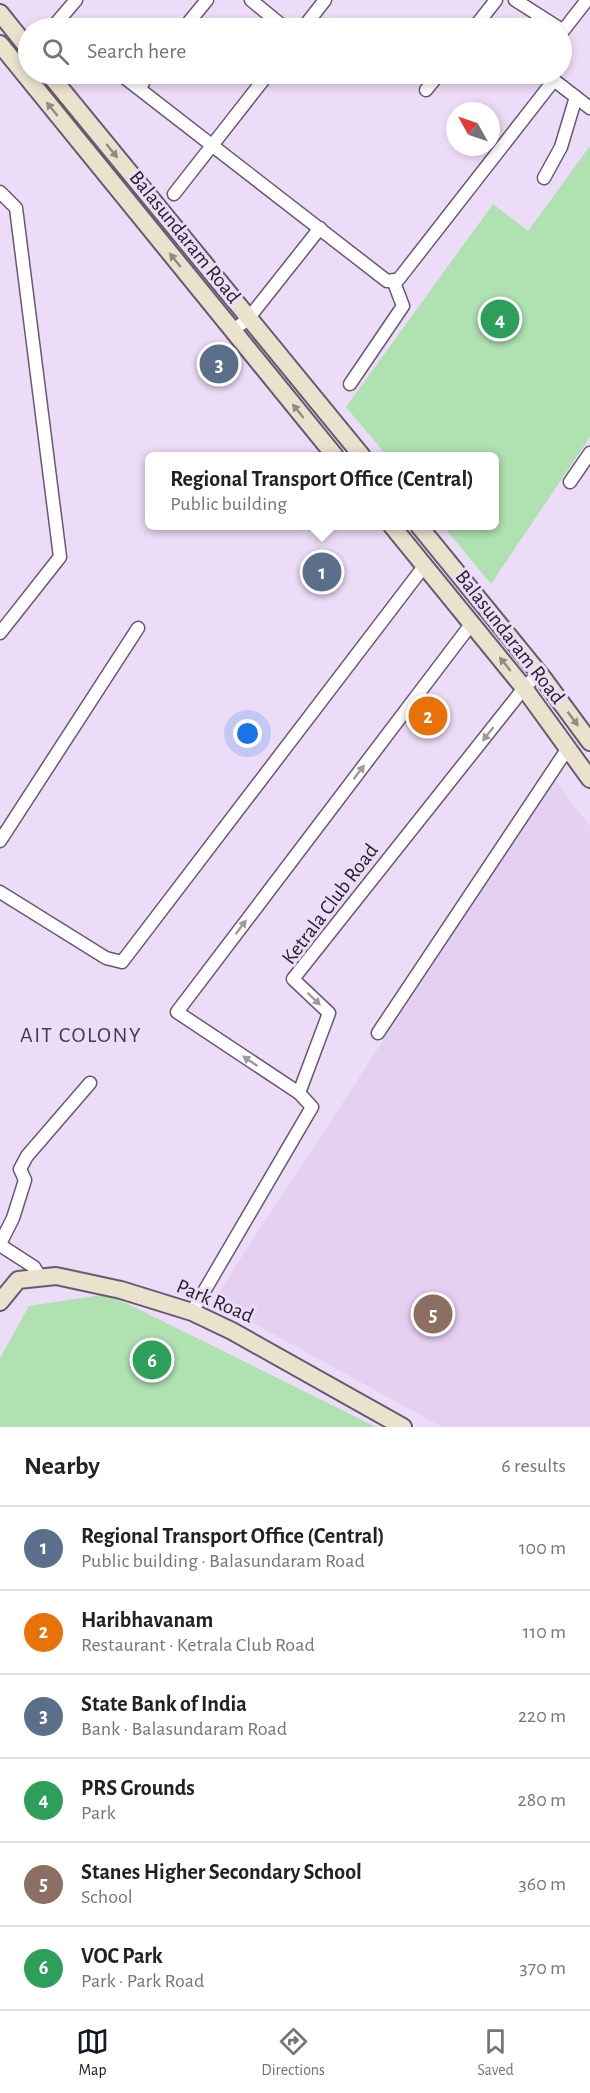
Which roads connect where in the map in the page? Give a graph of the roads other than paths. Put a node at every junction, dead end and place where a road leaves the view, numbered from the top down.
1 (207, 0) edge
2 (251, 0) edge
3 (325, 0) edge
4 (496, 0) edge
5 (515, 0) edge
6 (586, 0) edge
7 (73, 1) edge
8 (0, 13) edge
9 (63, 18) edge
10 (192, 18) edge
11 (273, 18) edge
12 (311, 18) edge
13 (482, 18) edge
14 (542, 18) edge
15 (571, 18) edge
16 (18, 36) edge
17 (0, 44) edge
18 (18, 66) edge
19 (32, 84) edge
20 (57, 84) edge
21 (133, 84) edge
22 (142, 84) edge
23 (260, 84) edge
24 (431, 84) edge
25 (545, 84) edge
26 (559, 84) edge
27 (140, 89) junction
28 (426, 90) dead end
29 (576, 97) junction
30 (590, 108) edge
31 (213, 146) junction
32 (544, 178) dead end
33 (0, 192) edge
34 (174, 194) dead end
35 (320, 228) junction
36 (393, 280) junction
37 (248, 319) junction
38 (232, 330) junction
39 (350, 384) dead end
40 (332, 452) edge
41 (359, 452) edge
42 (590, 453) edge
43 (570, 482) dead end
44 (400, 530) edge
45 (422, 530) edge
46 (425, 565) junction
47 (472, 623) junction
48 (138, 628) dead end
49 (0, 633) edge
50 (539, 673) junction
51 (524, 688) junction
52 (590, 742) edge
53 (568, 748) junction
54 (590, 779) edge
55 (0, 841) edge
56 (0, 892) edge
57 (378, 1032) dead end
58 (90, 1083) dead end
59 (299, 1094) junction
60 (0, 1244) edge
61 (41, 1278) junction
62 (0, 1302) edge
63 (192, 1312) junction
64 (403, 1427) edge

1 - 10 street
2 - 11 street
3 - 12 street
4 - 13 street
5 - 14 street
6 - 15 street
7 - 9 street
8 - 16 main road
18 -> 17 main road, Balasundaram Road
38 -> 19 main road, Balasundaram Road
20 -> 37 main road, Balasundaram Road
21 - 27 street
22 - 27 street
23 - 31 street
24 - 28 street
25 - 36 street
26 - 29 street
27 - 31 street
29 - 30 street
29 - 32 street
31 - 34 street
31 - 35 street
33 - 49 street
35 - 36 street
35 - 37 street
36 - 39 street
37 - 38 street
37 - 41 main road, Balasundaram Road
40 -> 38 main road, Balasundaram Road
42 - 43 street
44 - 46 main road, Balasundaram Road
45 - 50 main road, Balasundaram Road
46 - 47 main road, Balasundaram Road
46 - 56 street
51 -> 47 main road, Balasundaram Road
59 -> 47 street
48 - 55 street
50 - 51 street
50 -> 52 main road, Balasundaram Road
51 - 53 main road, Balasundaram Road
51 -> 59 street, Ketrala Club Road
53 - 54 main road, Balasundaram Road
53 - 57 street
58 - 60 street
59 - 63 street
60 - 61 street
61 - 62 main road, Park Road
61 - 63 main road, Park Road
63 - 64 main road, Park Road

